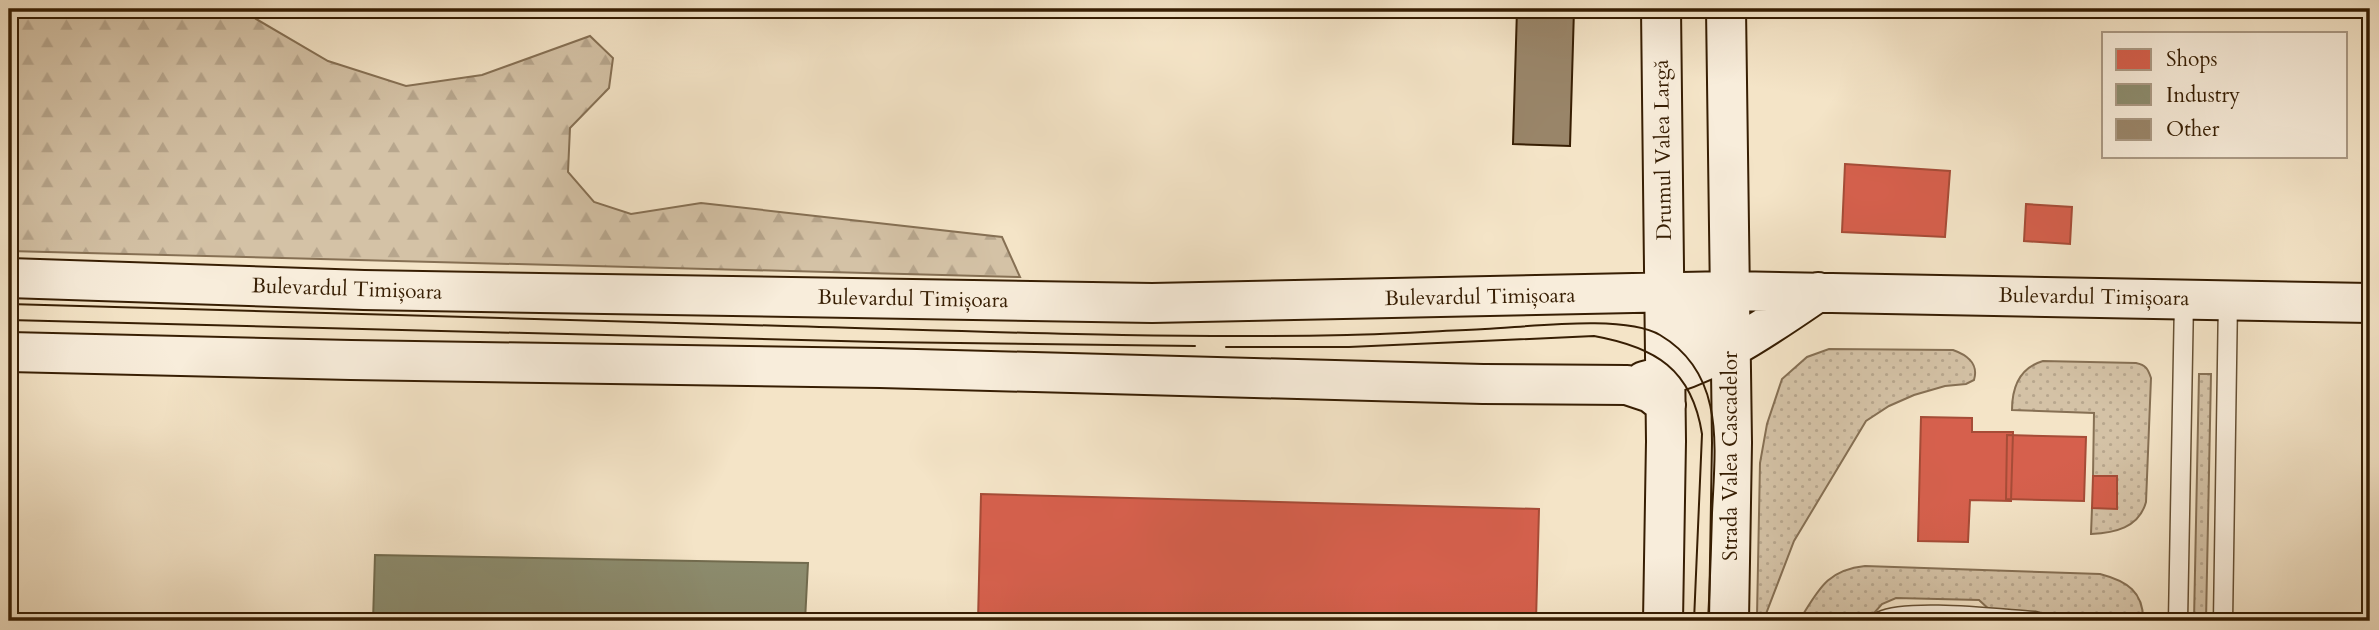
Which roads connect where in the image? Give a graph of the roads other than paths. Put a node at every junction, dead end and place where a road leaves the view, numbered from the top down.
1 (1661, 9) edge
2 (1726, 9) edge
3 (9, 278) edge
4 (1730, 291) junction
5 (1665, 292) junction
6 (1818, 292) junction
7 (2228, 299) junction
8 (2184, 300) junction
9 (2370, 303) edge
10 (1731, 350) junction
11 (9, 352) edge
12 (1666, 390) junction
13 (1662, 621) edge
14 (1729, 621) edge
15 (1881, 621) edge
16 (2035, 621) edge
17 (2178, 621) edge
18 (2223, 621) edge

1 - 5 main road, Drumul Valea Largă
2 - 4 main road
3 - 5 main road, Bulevardul Timișoara
4 - 5 main road, Bulevardul Timișoara
4 - 6 main road, Bulevardul Timișoara
4 - 10 main road, Strada Valea Cascadelor
4 - 12 main road
5 - 12 main road
6 - 8 main road, Bulevardul Timișoara
6 - 10 main road
7 - 8 main road, Bulevardul Timișoara
7 - 9 main road, Bulevardul Timișoara
7 - 18 lane
8 - 17 lane
10 - 12 main road
10 - 14 main road, Strada Valea Cascadelor
11 - 12 main road
12 - 13 main road
15 - 16 lane

